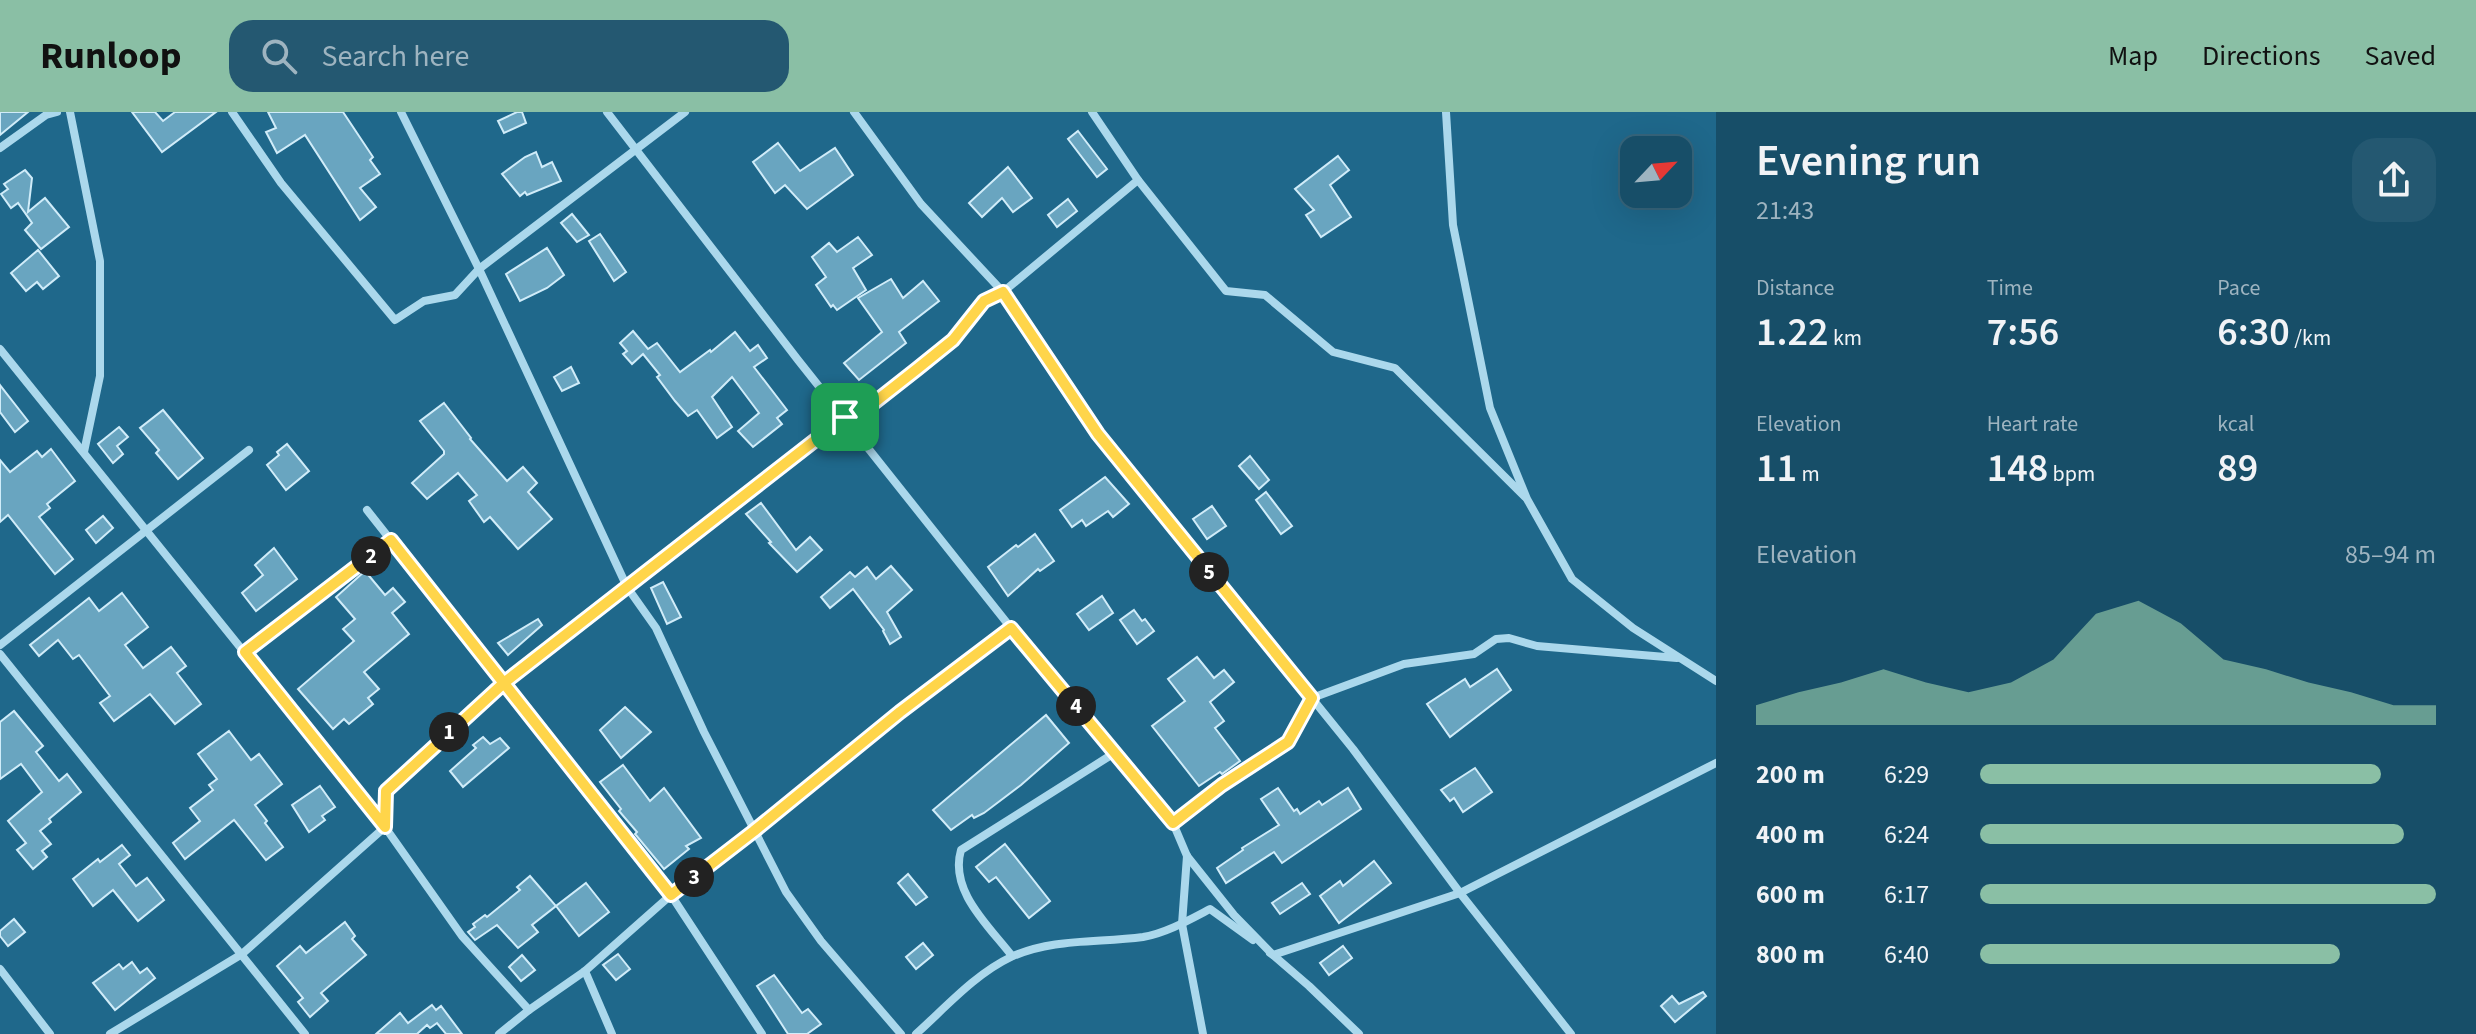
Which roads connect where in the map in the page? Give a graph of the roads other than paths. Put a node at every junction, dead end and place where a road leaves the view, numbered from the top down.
1 (57, 112) edge
2 (70, 112) edge
3 (232, 112) edge
4 (401, 112) edge
5 (607, 112) edge
6 (685, 112) edge
7 (854, 112) edge
8 (1092, 112) edge
9 (1446, 112) edge
10 (0, 148) edge
11 (634, 149) junction
12 (1138, 180) junction
13 (479, 269) junction
14 (1003, 292) junction
15 (0, 349) edge
16 (845, 417) junction
17 (249, 450) dead end
18 (84, 452) junction
19 (1527, 499) junction
20 (367, 510) dead end
21 (146, 531) junction
22 (391, 540) junction
23 (627, 587) junction
24 (1011, 628) junction
25 (0, 645) edge
26 (245, 652) junction
27 (0, 654) edge
28 (1678, 658) junction
29 (1716, 681) edge
30 (505, 682) junction
31 (1312, 698) junction
32 (1116, 752) junction
33 (1716, 763) edge
34 (1173, 823) junction
35 (385, 827) junction
36 (754, 831) junction
37 (1187, 856) junction
38 (1460, 893) junction
39 (671, 895) junction
40 (1182, 924) junction
41 (242, 954) junction
42 (1273, 955) junction
43 (1012, 956) junction
44 (0, 969) edge
45 (585, 971) junction
46 (529, 1010) junction
47 (50, 1034) edge
48 (110, 1034) edge
49 (305, 1034) edge
50 (499, 1034) edge
51 (612, 1034) edge
52 (762, 1034) edge
53 (901, 1034) edge
54 (916, 1034) edge
55 (1203, 1034) edge
56 (1359, 1034) edge
57 (1571, 1034) edge

1 - 10 street
2 - 18 street
3 - 13 street
4 - 13 street
5 - 11 street
6 - 11 street
7 - 14 street
8 - 12 street
9 - 19 street
11 - 13 street
11 - 16 street
12 - 14 street
12 - 19 street
13 - 23 street
14 - 16 street
14 - 31 street
15 - 18 street
16 - 23 street
16 - 24 street
17 - 21 street
18 - 21 street
19 - 28 street
20 - 22 street
21 - 25 street
21 - 26 street
22 - 26 street
22 - 30 street
23 - 30 street
23 - 36 street
24 - 32 street
24 - 36 street
26 - 35 street
27 - 41 street
28 - 29 street
28 - 31 street
30 - 35 street
30 - 39 street
31 - 34 street
31 - 38 street
32 - 34 street
32 - 43 street
33 - 38 street
34 - 37 street
35 - 41 street
35 - 46 street
36 - 39 street
36 - 53 street
37 - 40 street
37 - 42 street
38 - 42 street
38 - 57 street
39 - 45 street
39 - 52 street
40 - 42 street
40 - 43 street
40 - 55 street
41 - 48 street
41 - 49 street
42 - 56 street
43 - 54 street
44 - 47 street
45 - 46 street
45 - 51 street
46 - 50 street

